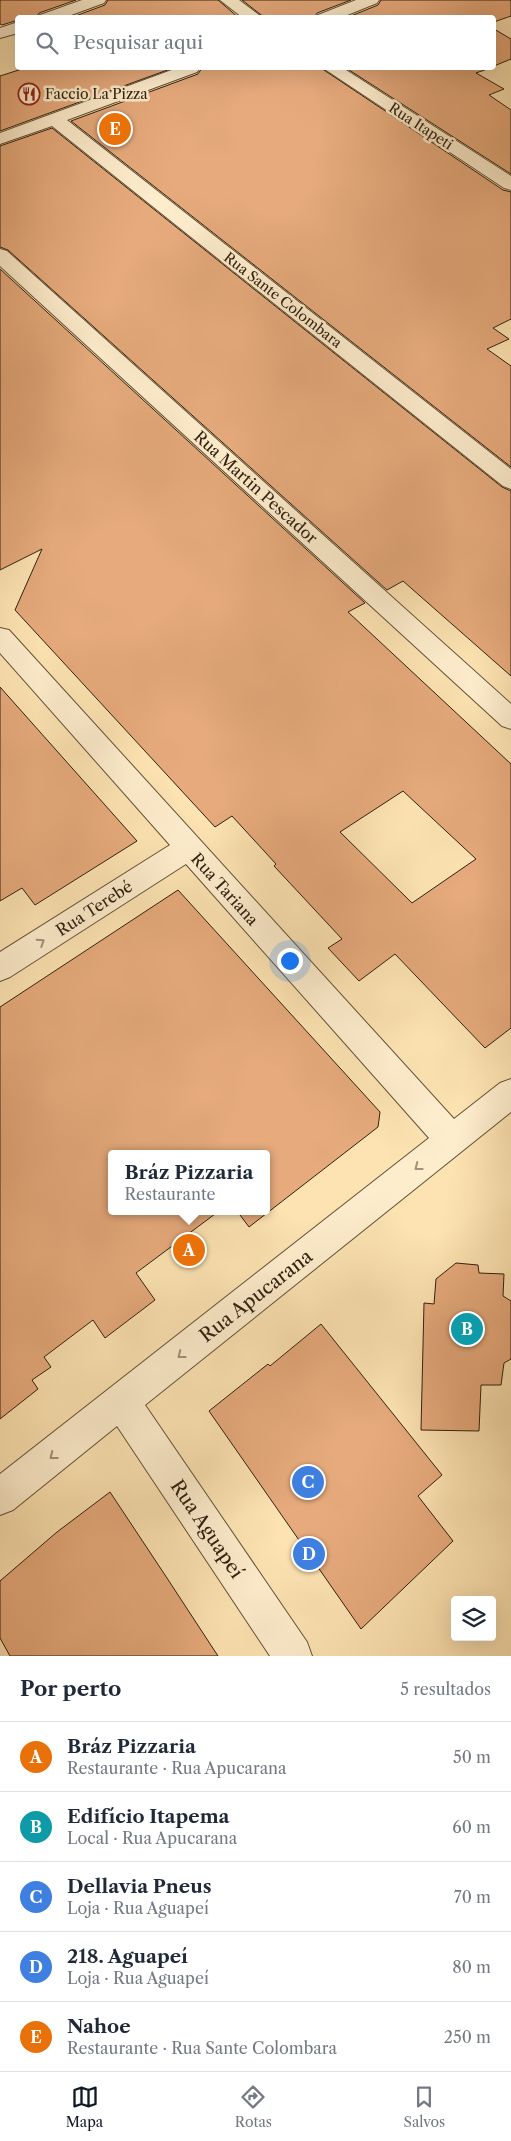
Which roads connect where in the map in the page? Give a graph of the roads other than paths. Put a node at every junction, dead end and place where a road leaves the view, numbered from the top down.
1 (98, 0) edge
2 (228, 0) edge
3 (371, 0) edge
4 (55, 15) edge
5 (250, 15) edge
6 (332, 15) edge
7 (15, 28) edge
8 (0, 33) edge
9 (186, 70) edge
10 (335, 70) edge
11 (55, 118) junction
12 (0, 139) edge
13 (511, 184) edge
14 (0, 255) edge
15 (511, 481) edge
16 (0, 637) edge
17 (511, 719) edge
18 (188, 848) junction
19 (0, 968) edge
20 (511, 1093) edge
21 (452, 1140) junction
22 (122, 1402) junction
23 (0, 1497) edge
24 (292, 1656) edge

1 - 4 street
2 - 5 street
3 - 6 street
7 - 8 street
9 - 11 street
10 - 13 street, Rua Itapeti
11 - 12 street
11 - 15 street, Rua Sante Colombara
14 - 17 street, Rua Martin Pescador
16 - 18 street, Rua Tariana
19 -> 18 street, Rua Terebé
18 - 21 street, Rua Tariana
20 - 21 street, Rua Apucarana
21 -> 22 street, Rua Apucarana
22 -> 23 street, Rua Apucarana
22 - 24 street, Rua Aguapeí

